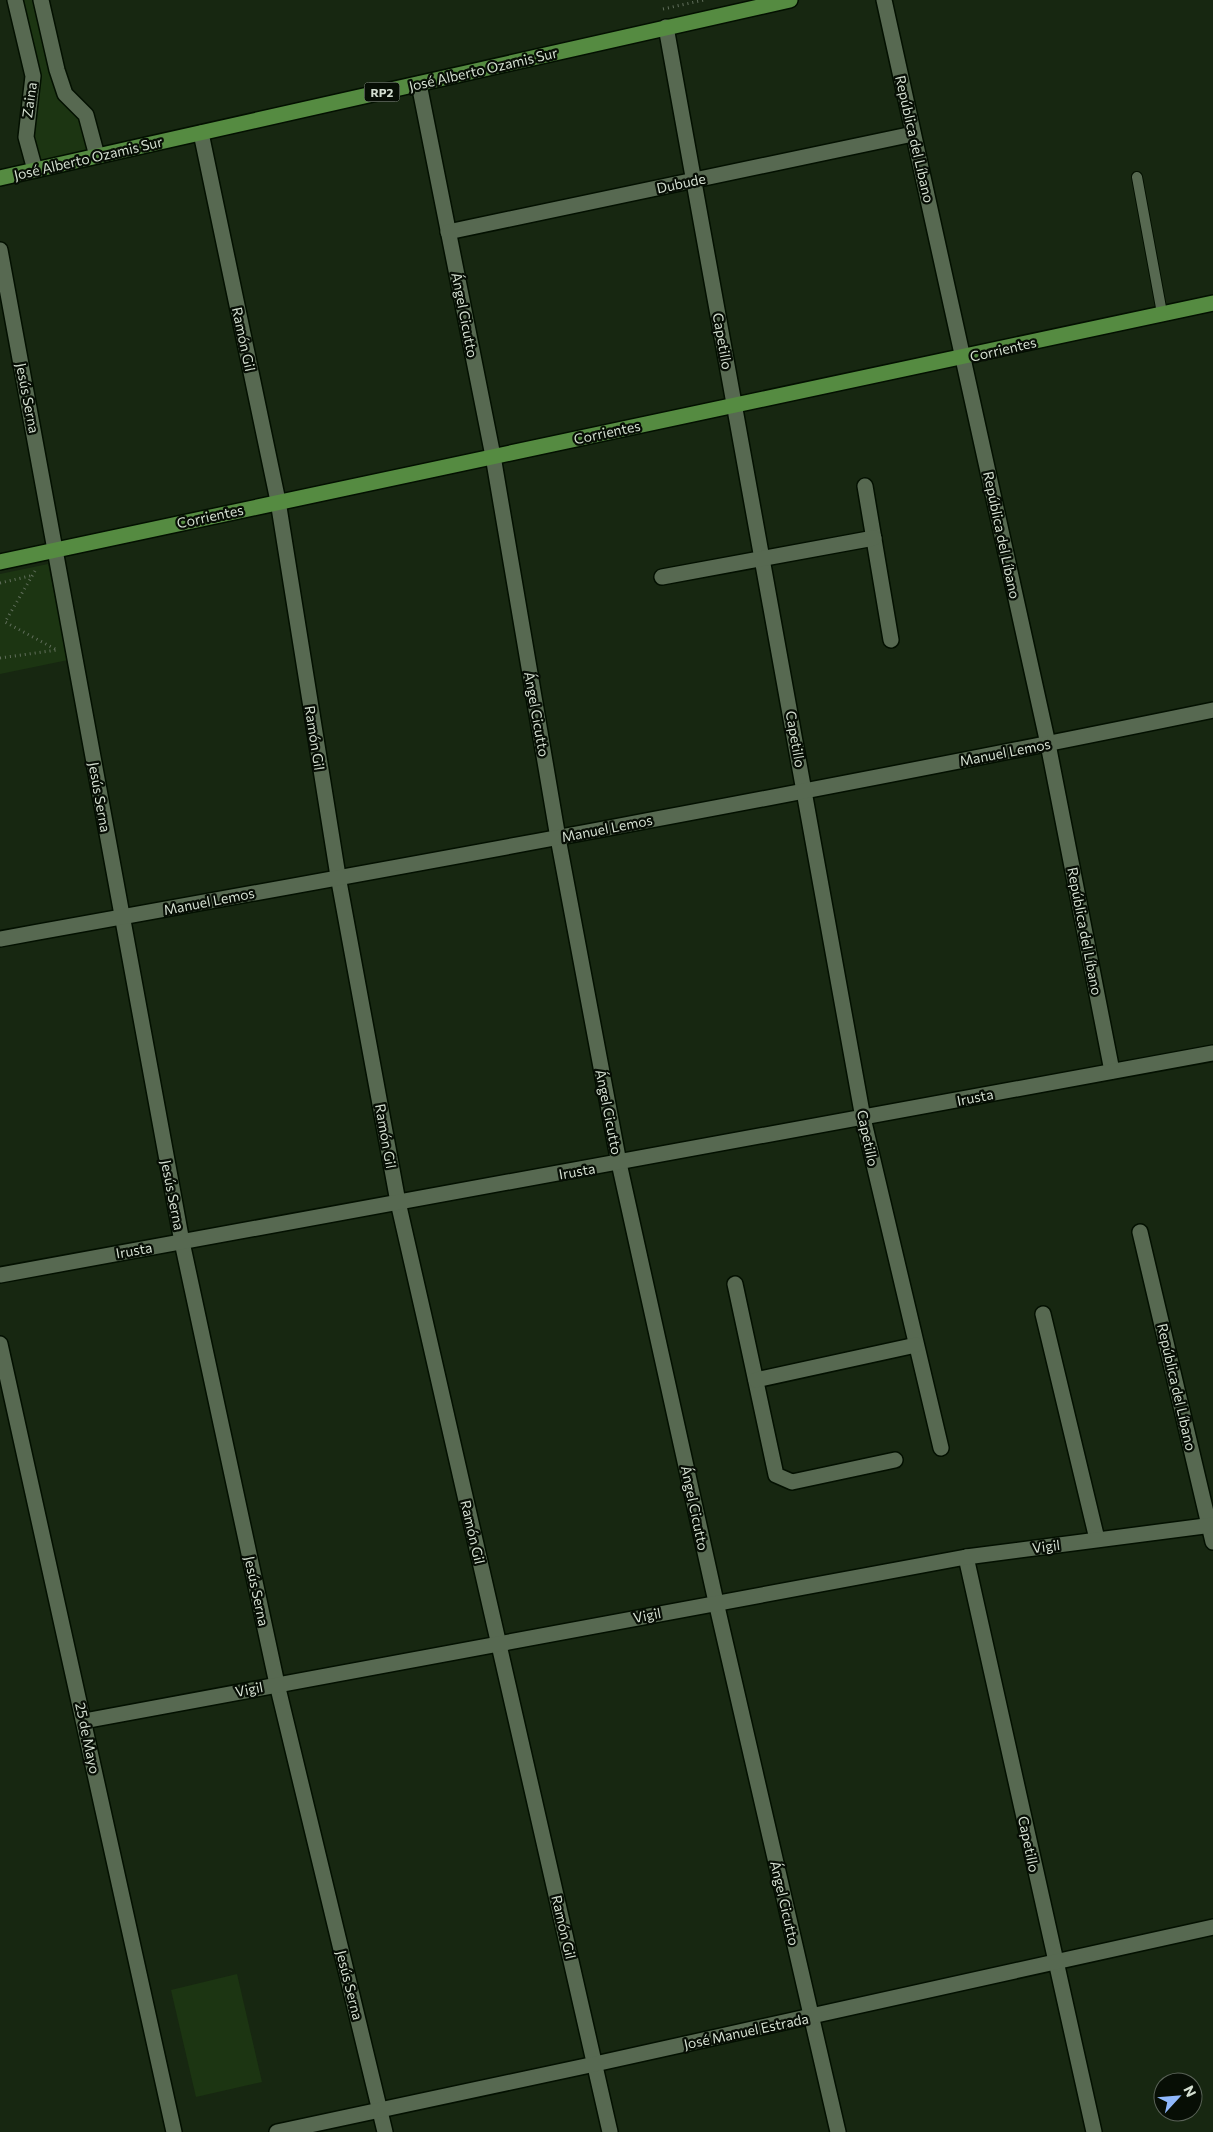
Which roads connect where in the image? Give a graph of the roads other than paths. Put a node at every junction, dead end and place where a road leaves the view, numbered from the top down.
1 (15, 0) edge
2 (41, 0) edge
3 (790, 0) edge
4 (884, 0) edge
5 (666, 27) junction
6 (419, 84) junction
7 (201, 133) junction
8 (914, 134) junction
9 (97, 156) junction
10 (35, 170) junction
11 (1137, 177) dead end
12 (0, 178) edge
13 (694, 180) junction
14 (448, 232) junction
15 (0, 250) edge
16 (1213, 303) edge
17 (1162, 313) junction
18 (964, 357) junction
19 (735, 406) junction
20 (493, 456) junction
21 (865, 486) dead end
22 (278, 501) junction
23 (874, 538) junction
24 (56, 550) junction
25 (763, 559) junction
26 (0, 562) edge
27 (662, 577) dead end
28 (892, 640) dead end
29 (1213, 710) edge
30 (1048, 744) junction
31 (805, 790) junction
32 (558, 838) junction
33 (338, 876) junction
34 (121, 917) junction
35 (0, 939) edge
36 (1213, 1053) edge
37 (1112, 1071) junction
38 (864, 1118) junction
39 (619, 1163) junction
40 (398, 1202) junction
41 (1140, 1232) dead end
42 (182, 1242) junction
43 (0, 1275) edge
44 (735, 1284) dead end
45 (1043, 1314) dead end
46 (0, 1344) edge
47 (916, 1345) junction
48 (756, 1380) junction
49 (941, 1448) dead end
50 (895, 1460) dead end
51 (1211, 1525) edge
52 (1097, 1539) junction
53 (1213, 1542) edge
54 (966, 1557) junction
55 (716, 1602) junction
56 (498, 1642) junction
57 (277, 1684) junction
58 (84, 1721) junction
59 (1213, 1927) edge
60 (1055, 1962) junction
61 (812, 2016) junction
62 (595, 2064) junction
63 (380, 2110) junction
64 (174, 2132) edge
65 (277, 2132) edge
66 (385, 2132) edge
67 (610, 2132) edge
68 (838, 2132) edge
69 (1094, 2132) edge

1 - 10 street, Zaina
2 - 9 street
3 - 5 main road, José Alberto Ozamis Sur / RP2
4 - 8 street, República del Líbano
5 - 6 main road, José Alberto Ozamis Sur / RP2
5 - 13 street, Capetillo
6 - 7 main road, José Alberto Ozamis Sur / RP2
6 - 14 street, Ángel Cicutto
7 - 9 main road, José Alberto Ozamis Sur / RP2
7 - 22 street, Ramón Gil
8 - 13 street, Dubude
8 - 18 street, República del Líbano
9 - 10 main road, José Alberto Ozamis Sur / RP2
10 - 12 main road, José Alberto Ozamis Sur / RP2
11 - 17 lane
13 - 14 street, Dubude
13 - 19 street, Capetillo
14 - 20 street, Ángel Cicutto
15 - 24 street, Jesús Serna
16 - 17 main road, Corrientes
17 - 18 main road, Corrientes
18 - 19 main road, Corrientes
18 - 30 street, República del Líbano
19 - 20 main road, Corrientes
19 - 25 street, Capetillo
20 - 22 main road, Corrientes
20 - 32 street, Ángel Cicutto
21 - 23 street
22 - 24 main road, Corrientes
22 - 33 street, Ramón Gil
23 - 25 street
23 - 28 street
24 - 26 main road, Corrientes
24 - 34 street, Jesús Serna
25 - 27 street
25 - 31 street, Capetillo
29 - 30 street, Manuel Lemos
30 - 31 street, Manuel Lemos
30 - 37 street, República del Líbano
31 - 32 street, Manuel Lemos
31 - 38 street, Capetillo
32 - 33 street, Manuel Lemos
32 - 39 street, Ángel Cicutto
33 - 34 street, Manuel Lemos
33 - 40 street, Ramón Gil
34 - 35 street, Manuel Lemos
34 - 42 street, Jesús Serna
36 - 37 street, Irusta
37 - 38 street, Irusta
38 - 39 street, Irusta
38 - 47 street, Capetillo
39 - 40 street, Irusta
39 - 55 street, Ángel Cicutto
40 - 42 street, Irusta
40 - 56 street, Ramón Gil
41 - 51 street, República del Líbano
42 - 43 street, Irusta
42 - 57 street, Jesús Serna
44 - 48 street
45 - 52 street
46 - 58 street, 25 de Mayo
47 - 48 street
47 - 49 street, Capetillo
48 - 50 street
51 - 52 street, Vigil
51 - 53 street, República del Líbano
52 - 54 street, Vigil
54 - 55 street, Vigil
54 - 60 street, Capetillo
55 - 56 street, Vigil
55 - 61 street, Ángel Cicutto
56 - 57 street, Vigil
56 - 62 street, Ramón Gil
57 - 58 street, Vigil
57 - 63 street, Jesús Serna
58 - 64 street, 25 de Mayo
59 - 60 street, José Manuel Estrada
60 - 61 street, José Manuel Estrada
60 - 69 street, Capetillo
61 - 62 street, José Manuel Estrada
61 - 68 street, Ángel Cicutto
62 - 63 street, José Manuel Estrada
62 - 67 street, Ramón Gil
63 - 65 street, José Manuel Estrada
63 - 66 street, Jesús Serna

